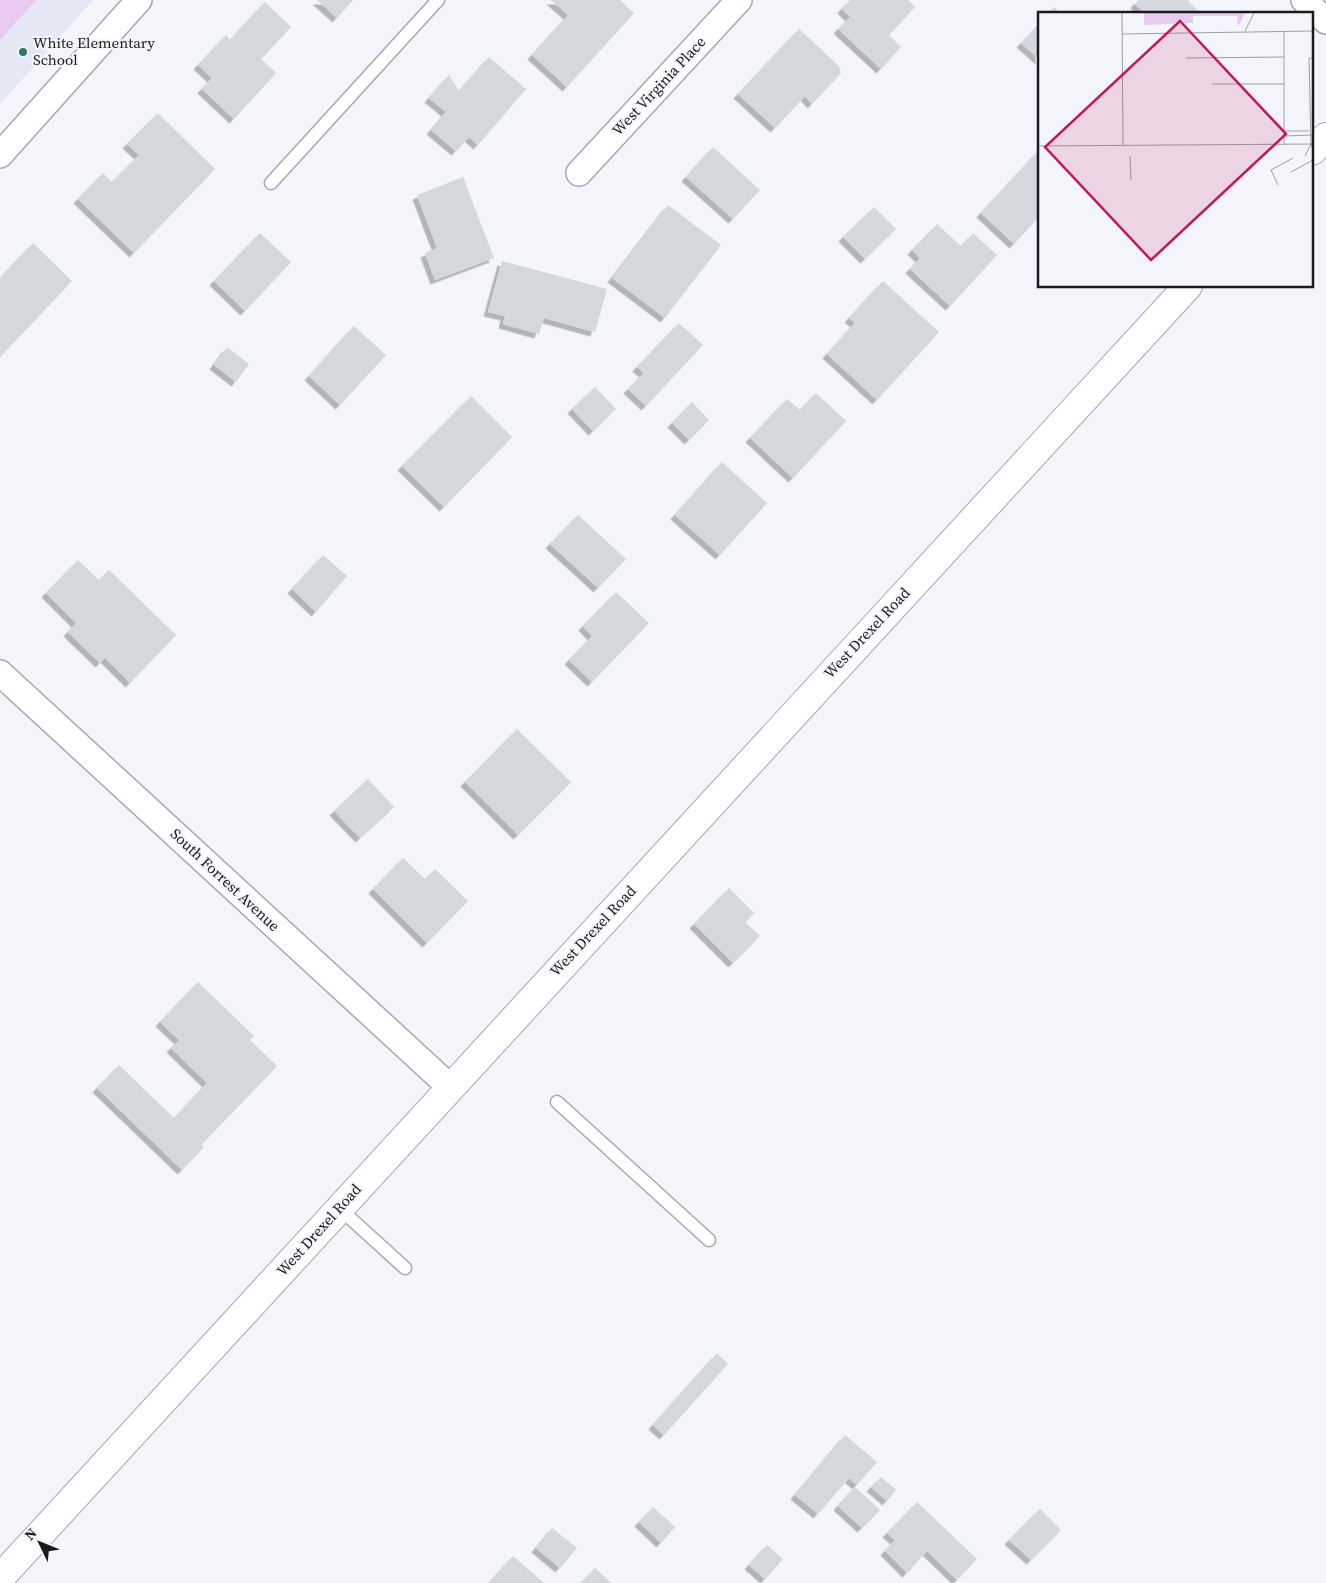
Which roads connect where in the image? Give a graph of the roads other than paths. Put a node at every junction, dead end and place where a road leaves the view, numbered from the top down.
1 (139, 0) edge
2 (438, 0) edge
3 (739, 0) edge
4 (1304, 0) edge
5 (1326, 20) edge
6 (1326, 137) edge
7 (1314, 150) edge
8 (0, 155) edge
9 (579, 173) dead end
10 (271, 183) dead end
11 (1186, 288) edge
12 (0, 673) edge
13 (450, 1087) junction
14 (557, 1102) dead end
15 (338, 1208) junction
16 (709, 1240) dead end
17 (405, 1268) dead end
18 (0, 1578) edge

1 - 8 street
2 - 10 lane
3 - 9 street, West Virginia Place
4 - 5 street
6 - 7 street
11 - 13 street, West Drexel Road
12 - 13 street, South Forrest Avenue
13 - 15 street, West Drexel Road
14 - 16 lane
15 - 17 lane
15 - 18 street, West Drexel Road

